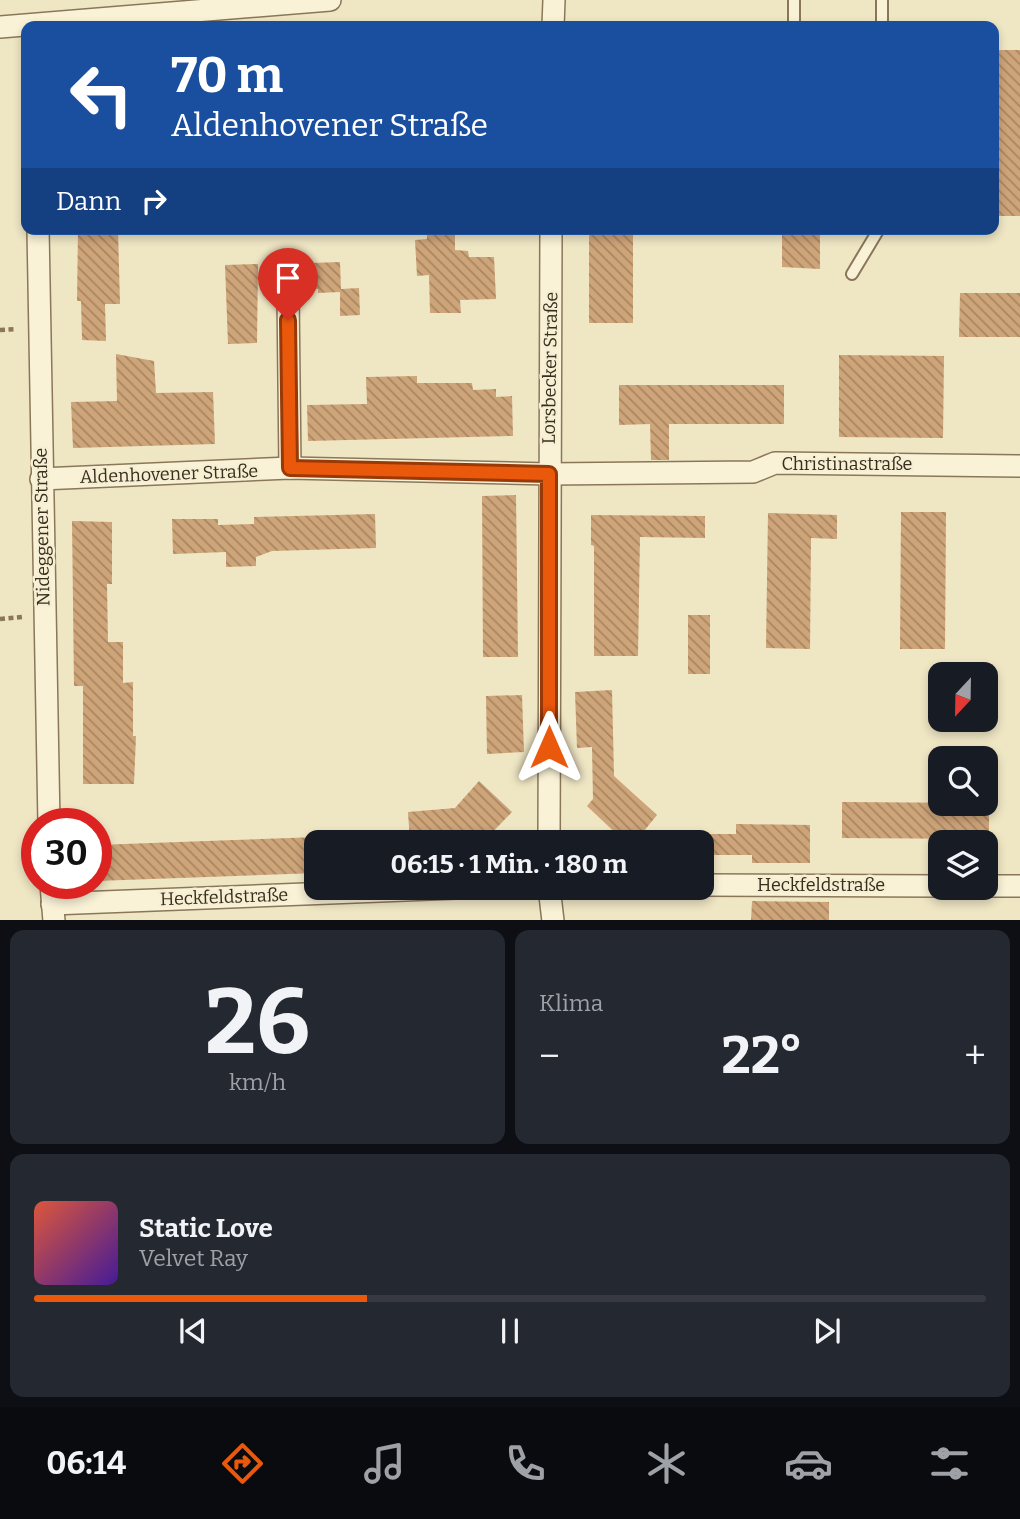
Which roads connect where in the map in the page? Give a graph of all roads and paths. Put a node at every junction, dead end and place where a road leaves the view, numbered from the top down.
1 (330, 0) edge
2 (554, 0) edge
3 (794, 0) edge
4 (883, 0) edge
5 (83, 21) edge
6 (554, 21) edge
7 (794, 21) edge
8 (882, 21) edge
9 (21, 26) edge
10 (0, 27) edge
11 (37, 235) edge
12 (551, 235) edge
13 (875, 235) edge
14 (852, 274) dead end
15 (288, 295) dead end
16 (1020, 466) edge
17 (290, 468) junction
18 (549, 474) junction
19 (41, 479) junction
20 (48, 808) edge
21 (549, 830) edge
22 (714, 885) edge
23 (928, 886) edge
24 (998, 886) edge
25 (1020, 886) edge
26 (304, 894) edge
27 (551, 900) edge
28 (53, 903) edge
29 (554, 920) edge

1 - 5 street
2 - 6 street
3 - 7 lane
4 - 8 lane
9 - 10 street
11 - 19 street, Nideggener Straße
12 - 18 street, Lorsbecker Straße
13 - 14 lane
15 - 17 street
16 - 18 street, Christinastraße
17 - 18 street, Aldenhovener Straße
17 - 19 street, Aldenhovener Straße
18 - 21 street, Lorsbecker Straße
19 - 20 street, Nideggener Straße
22 - 23 street, Heckfeldstraße
24 - 25 street
26 - 28 street, Heckfeldstraße
27 - 29 street

